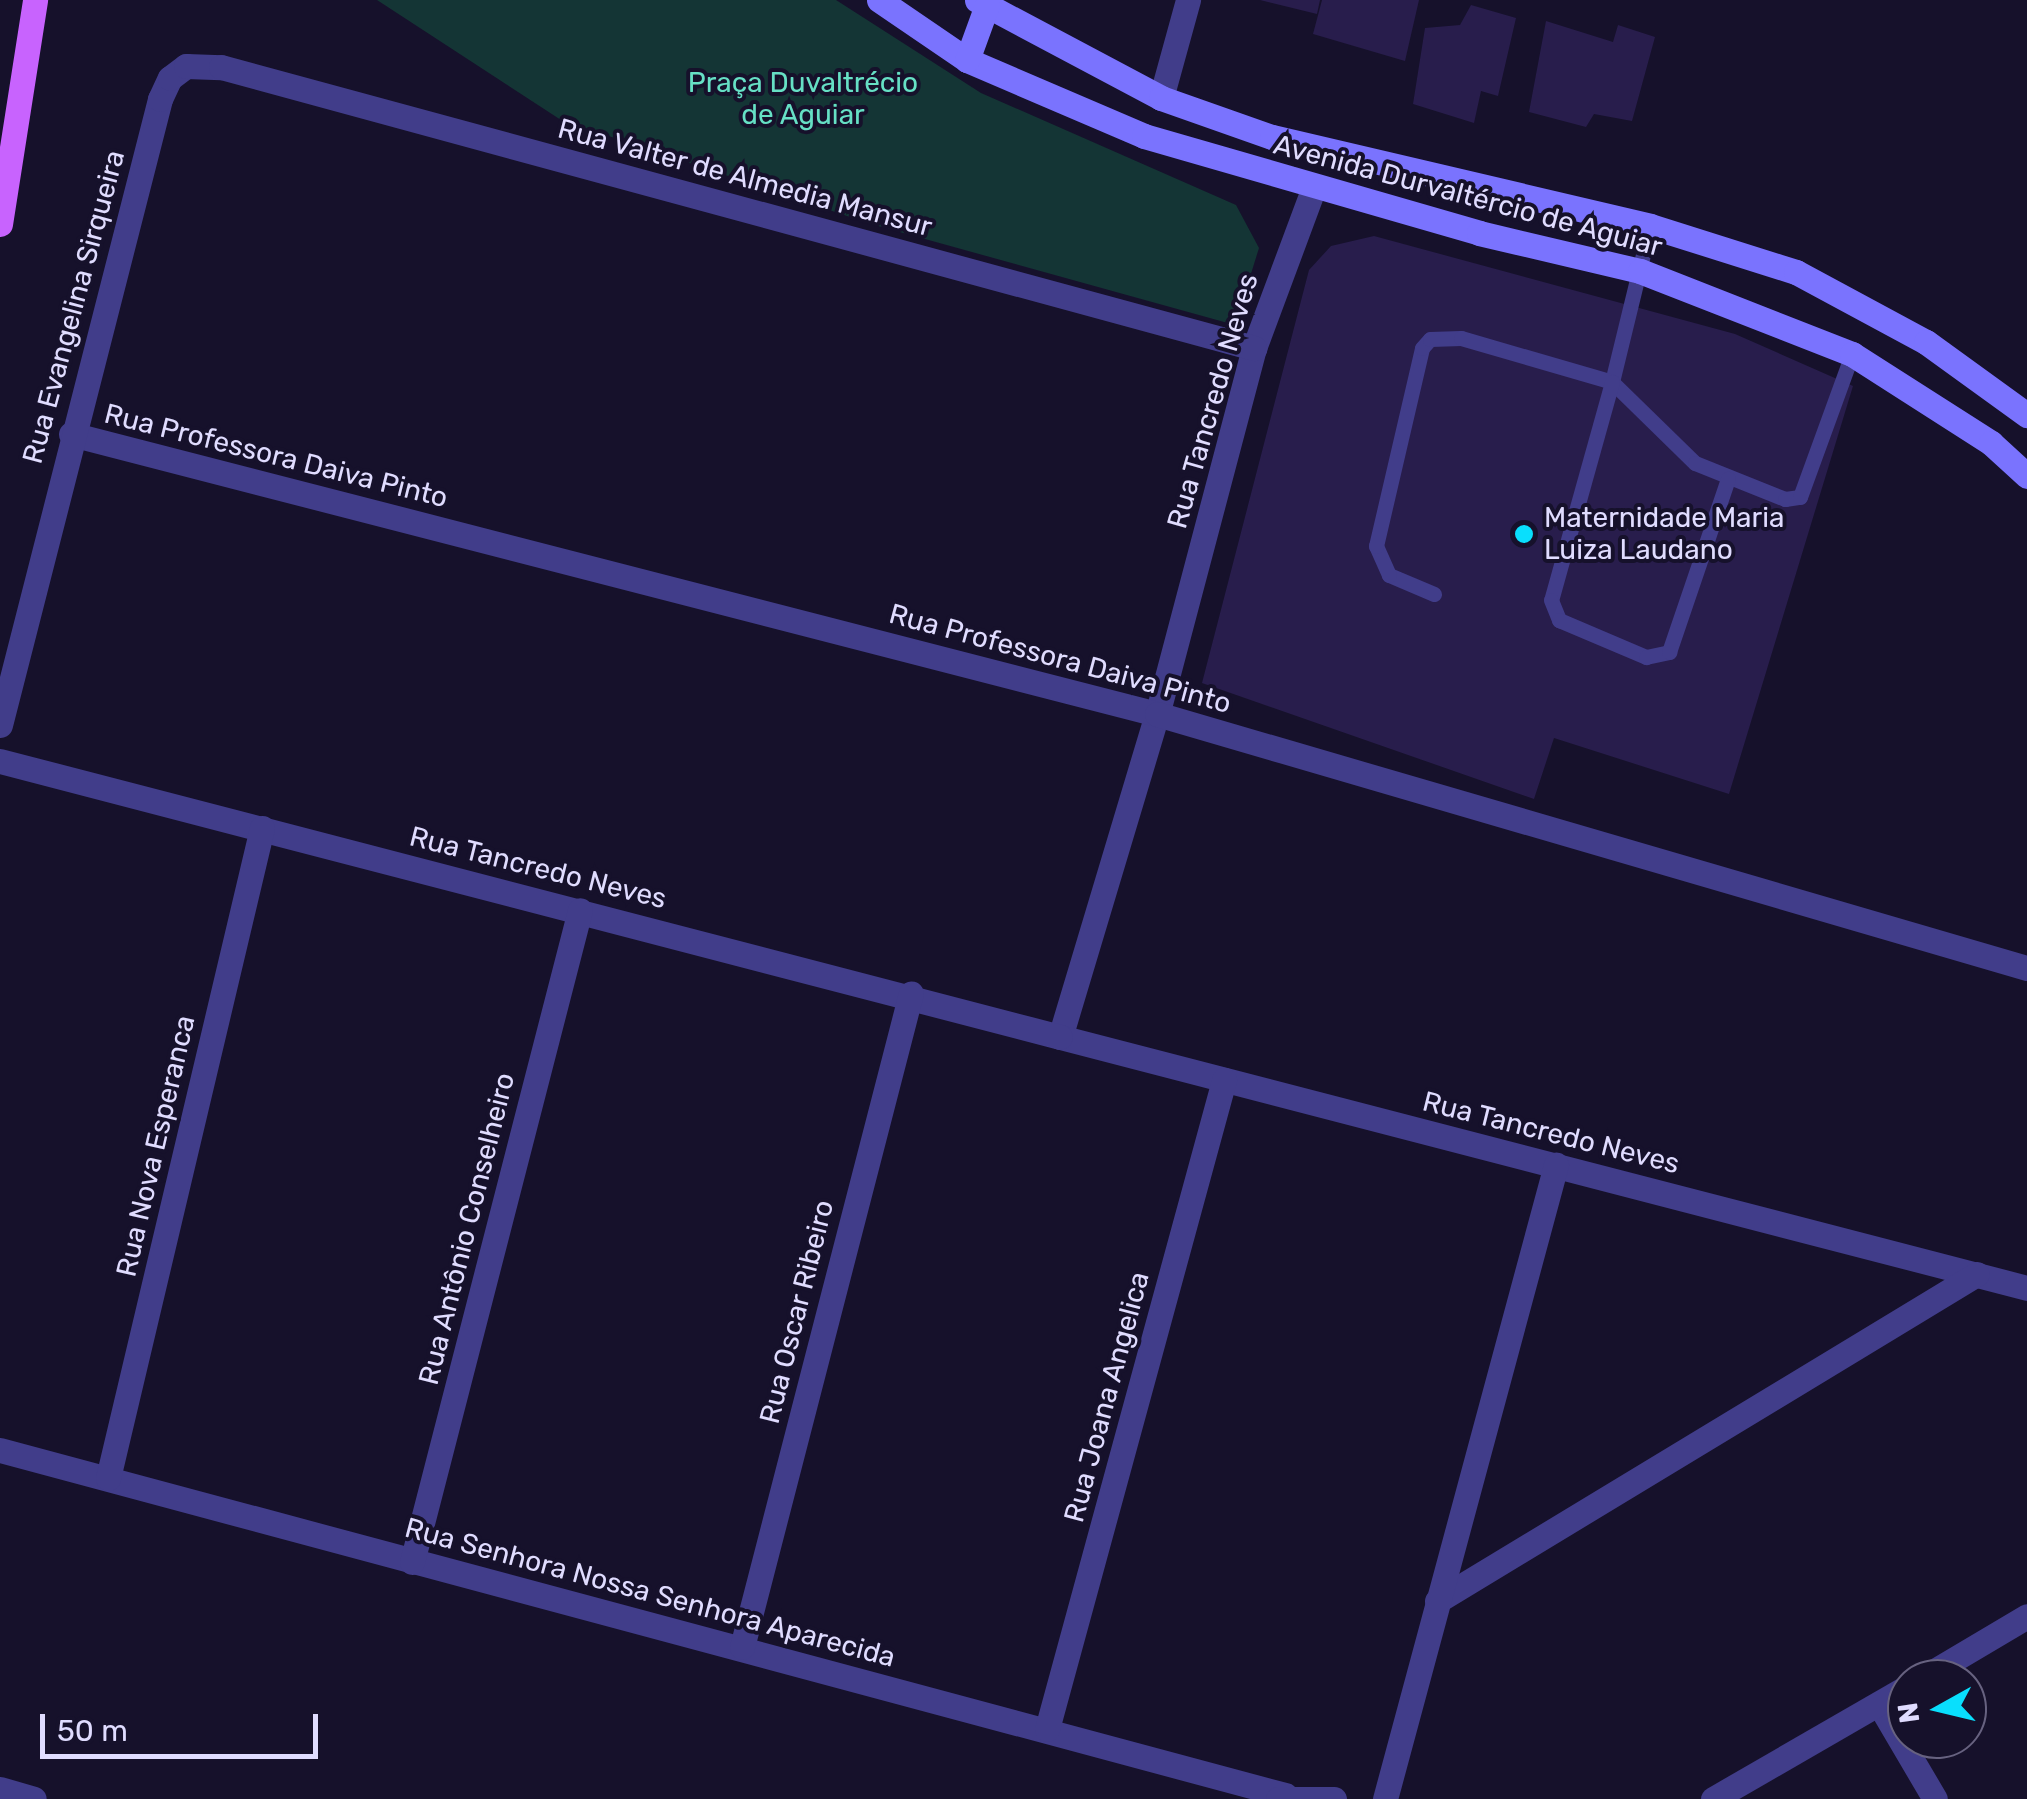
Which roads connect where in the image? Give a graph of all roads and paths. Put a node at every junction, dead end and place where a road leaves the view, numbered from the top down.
1 (34, 0) edge
2 (879, 0) edge
3 (1188, 0) edge
4 (982, 3) edge
5 (967, 60) junction
6 (221, 67) joint
7 (1161, 98) junction
8 (1314, 187) junction
9 (0, 224) edge
10 (1650, 226) junction
11 (1640, 271) junction
12 (1254, 348) junction
13 (1852, 354) junction
14 (1612, 382) junction
15 (2027, 415) edge
16 (72, 434) junction
17 (2027, 476) edge
18 (1728, 479) junction
19 (1434, 594) dead end
20 (1157, 714) junction
21 (0, 724) edge
22 (0, 761) edge
23 (262, 828) junction
24 (580, 910) junction
25 (2027, 968) edge
26 (911, 993) junction
27 (1060, 1037) junction
28 (1224, 1080) junction
29 (1556, 1166) junction
30 (1977, 1274) junction
31 (2027, 1288) edge
32 (0, 1450) edge
33 (108, 1478) junction
34 (412, 1562) junction
35 (1437, 1600) junction
36 (2027, 1616) edge
37 (742, 1647) junction
38 (1955, 1659) edge
39 (1887, 1699) edge
40 (1879, 1704) junction
41 (1048, 1730) junction
42 (0, 1790) edge
43 (1282, 1797) edge
44 (34, 1799) edge
45 (1334, 1799) edge
46 (1384, 1799) edge
47 (1713, 1799) edge
48 (1935, 1799) edge

1 - 9 main road
2 - 5 street, Avenida Durvaltércio de Aguiar
3 - 7 street
4 - 5 street
4 - 7 street, Avenida Durvaltércio de Aguiar
5 - 8 street, Avenida Durvaltércio de Aguiar
6 - 12 street, Rua Valter de Almedia Mansur
6 - 16 street, Rua Evangelina Sirqueira
7 - 10 street, Avenida Durvaltércio de Aguiar
8 - 11 street, Avenida Durvaltércio de Aguiar
8 - 12 street, Rua Tancredo Neves
10 - 11 lane
10 - 15 street, Avenida Durvaltércio de Aguiar
11 - 13 street, Avenida Durvaltércio de Aguiar
11 - 14 lane
12 - 20 street, Rua Tancredo Neves
13 - 17 street, Avenida Durvaltércio de Aguiar
13 - 18 lane
14 - 18 lane
14 - 18 lane
14 - 19 lane
16 - 20 street, Rua Professora Daiva Pinto
16 - 21 street, Rua Evangelina Sirqueira
20 - 25 street, Rua Professora Daiva Pinto
20 - 27 street, Rua Tancredo Neves
22 - 23 street, Rua Tancredo Neves
23 - 24 street, Rua Tancredo Neves
23 - 33 street, Rua Nova Esperanca
24 - 26 street, Rua Tancredo Neves
24 - 34 street, Rua Antônio Conselheiro
26 - 27 street, Rua Tancredo Neves
26 - 37 street, Rua Oscar Ribeiro
27 - 28 street, Rua Tancredo Neves
28 - 29 street, Rua Tancredo Neves
28 - 41 street, Rua Joana Angelica
29 - 30 street, Rua Tancredo Neves
29 - 35 street
30 - 31 street, Rua Tancredo Neves
30 - 35 street
32 - 33 street, Rua Senhora Nossa Senhora Aparecida
33 - 34 street, Rua Senhora Nossa Senhora Aparecida
34 - 37 street, Rua Senhora Nossa Senhora Aparecida
35 - 46 street
36 - 38 street
37 - 41 street, Rua Senhora Nossa Senhora Aparecida
39 - 40 street
40 - 47 street
40 - 48 street
41 - 43 street, Rua Senhora Nossa Senhora Aparecida
42 - 44 street
43 - 45 street, Rua Senhora Nossa Senhora Aparecida

